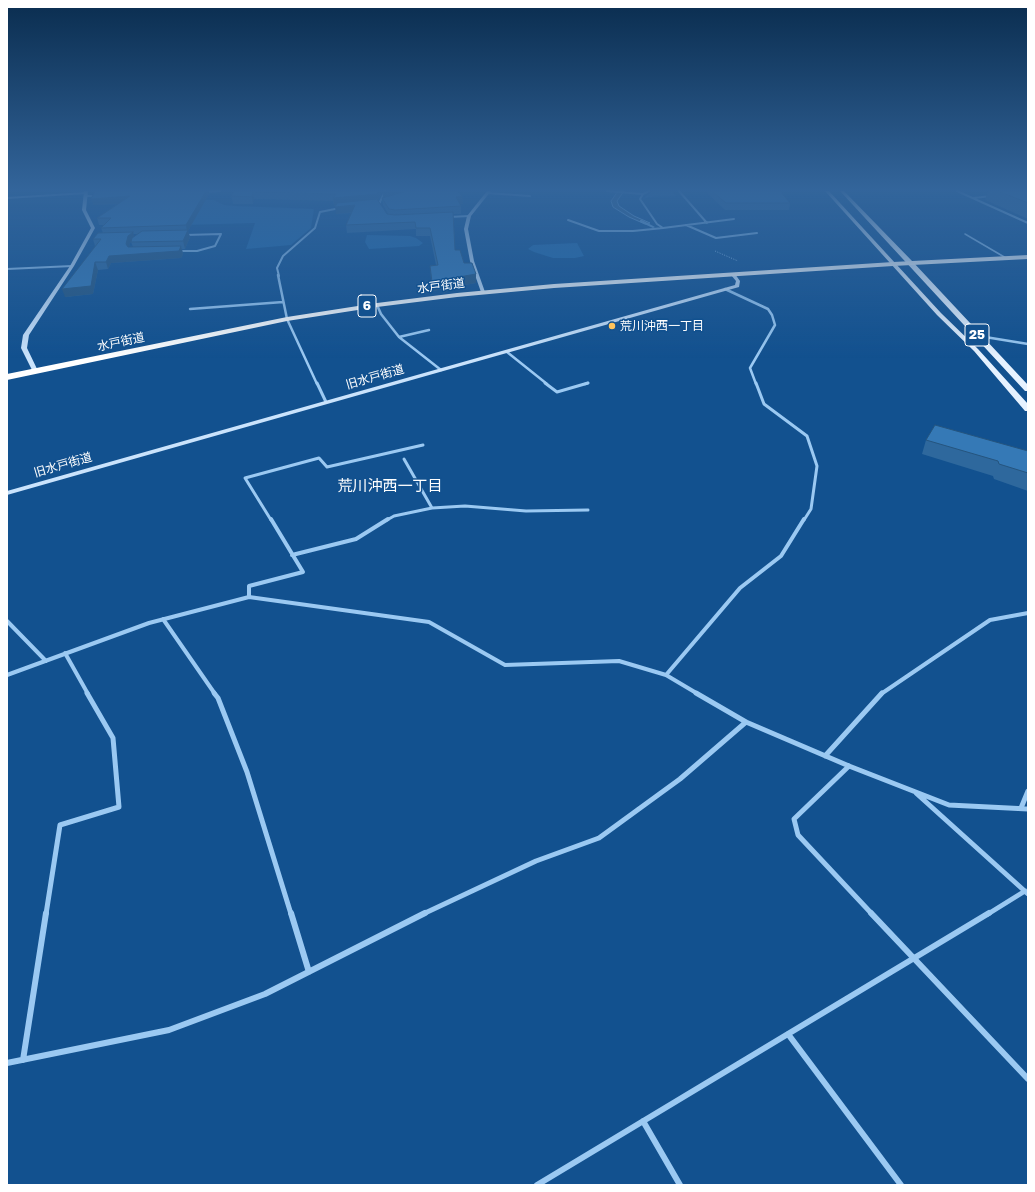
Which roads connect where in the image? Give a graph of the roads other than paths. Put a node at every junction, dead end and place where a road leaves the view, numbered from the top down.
1 (83, 247) edge
2 (213, 247) edge
3 (294, 247) edge
4 (468, 247) edge
5 (877, 247) edge
6 (895, 247) edge
7 (987, 247) edge
8 (175, 251) edge
9 (1028, 257) edge
10 (1006, 258) junction
11 (911, 263) junction
12 (893, 264) junction
13 (72, 266) junction
14 (7, 269) edge
15 (733, 275) junction
16 (724, 289) junction
17 (483, 292) junction
18 (283, 302) junction
19 (377, 305) junction
20 (190, 309) dead end
21 (287, 319) junction
22 (429, 330) dead end
23 (979, 336) junction
24 (399, 337) junction
25 (1028, 344) edge
26 (507, 352) junction
27 (441, 370) junction
28 (35, 371) junction
29 (7, 377) edge
30 (588, 383) dead end
31 (1028, 389) edge
32 (326, 402) junction
33 (1028, 409) edge
34 (423, 445) dead end
35 (404, 459) dead end
36 (7, 493) edge
37 (432, 508) junction
38 (588, 510) dead end
39 (292, 555) junction
40 (249, 597) junction
41 (1028, 613) edge
42 (163, 619) junction
43 (7, 621) edge
44 (65, 653) junction
45 (46, 660) junction
46 (7, 675) edge
47 (666, 675) junction
48 (746, 722) junction
49 (825, 756) junction
50 (849, 766) junction
51 (1028, 790) edge
52 (914, 792) junction
53 (1021, 808) junction
54 (1028, 809) edge
55 (1027, 892) edge
56 (915, 957) junction
57 (309, 972) junction
58 (788, 1034) junction
59 (23, 1060) junction
60 (7, 1063) edge
61 (1028, 1079) edge
62 (643, 1121) junction
63 (537, 1185) edge
64 (680, 1185) edge
65 (901, 1185) edge

1 - 13 street
2 - 8 street
3 - 18 street
4 - 17 street
5 - 12 main road
6 - 11 main road
7 - 10 lane
9 - 10 highway, 水戸街道 / 6
10 - 11 highway, 水戸街道 / 6
11 - 12 highway, 水戸街道 / 6
11 - 23 main road, 25
12 - 15 highway, 水戸街道 / 6
12 - 33 main road, 25
13 - 14 street
13 - 28 street
15 - 16 street, 旧水戸街道
15 - 17 highway, 水戸街道 / 6
16 - 26 street, 旧水戸街道
16 - 47 street
17 - 19 highway, 水戸街道 / 6
18 - 20 street
18 - 21 street
19 - 21 highway, 水戸街道 / 6
19 - 24 street
21 - 28 highway, 水戸街道 / 6
21 - 32 street
22 - 24 street
23 - 25 street
23 - 31 main road, 25
24 - 27 street
26 - 27 street, 旧水戸街道
26 - 30 street
27 - 32 street, 旧水戸街道
28 - 29 highway, 水戸街道 / 6
32 - 36 street, 旧水戸街道
34 - 39 street
35 - 37 street
37 - 38 street
37 - 39 street
39 - 40 street
40 - 42 street
40 - 47 street
41 - 49 street
42 - 44 street
42 - 57 street
43 - 45 street
44 - 45 street
44 - 59 street
45 - 46 street
47 - 48 street
48 - 49 street
48 - 57 street
49 - 50 street
50 - 52 street
50 - 56 street
51 - 53 street
52 - 53 street
52 - 55 street
53 - 54 street
55 - 56 street
56 - 58 street
56 - 61 street
57 - 59 street
58 - 62 street
58 - 65 street
59 - 60 street
62 - 63 street
62 - 64 street

